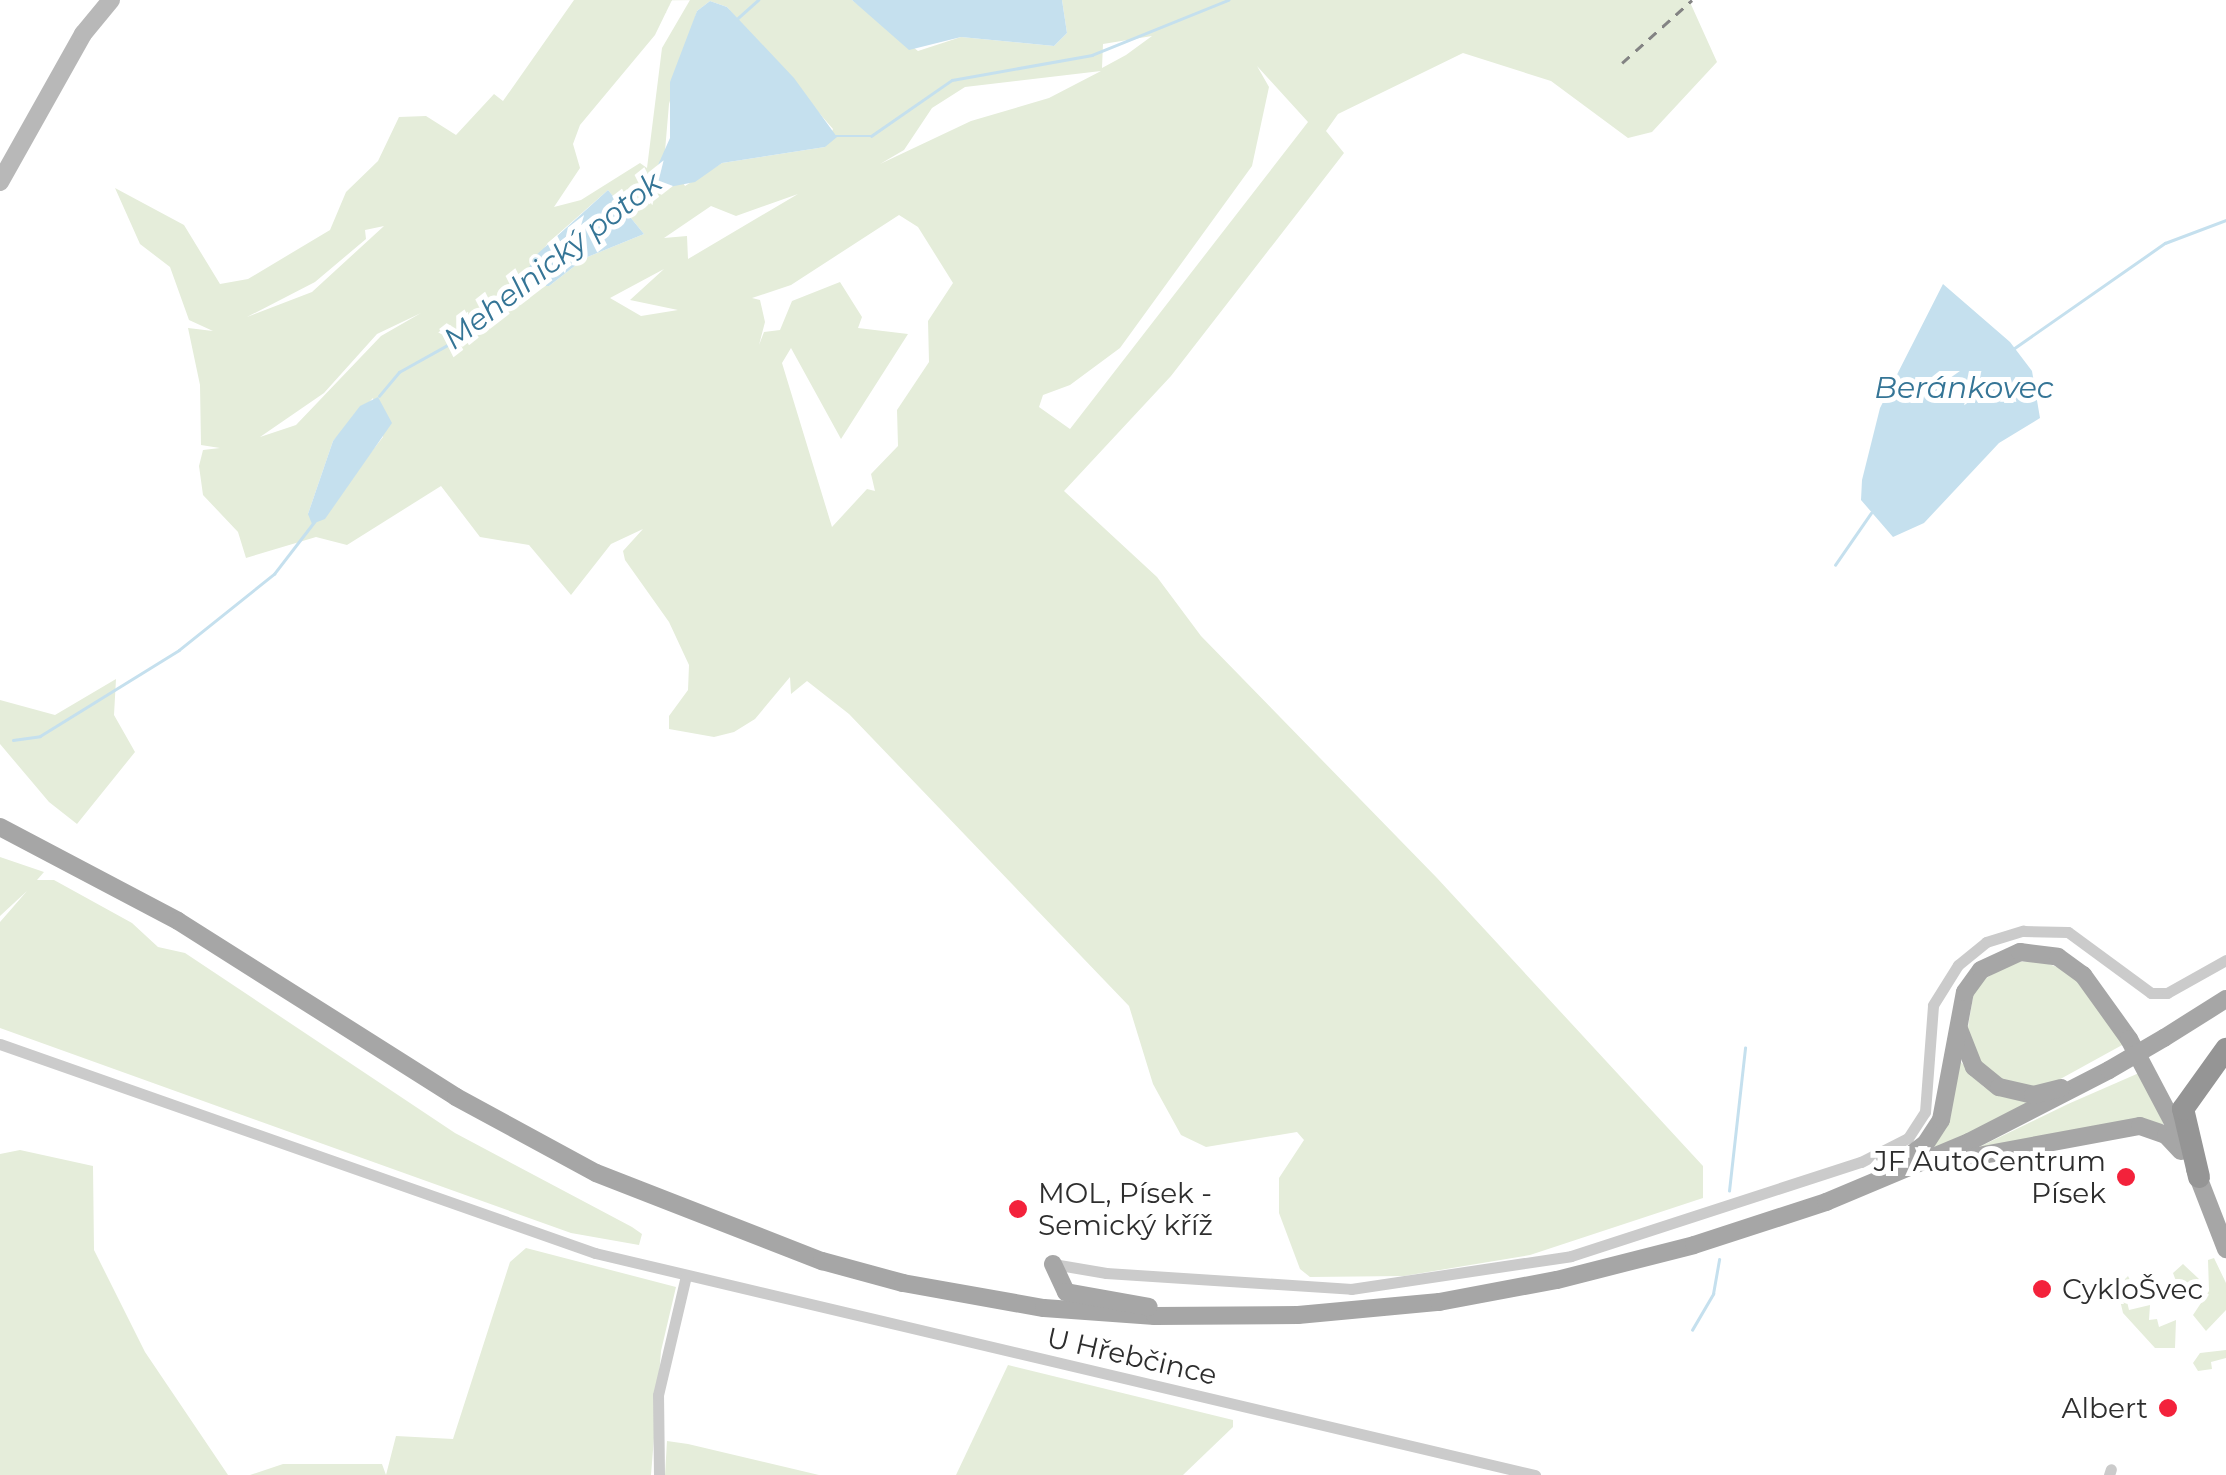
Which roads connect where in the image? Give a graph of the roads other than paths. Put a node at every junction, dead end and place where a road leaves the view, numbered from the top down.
1 (111, 0) edge
2 (0, 182) edge
3 (0, 827) edge
4 (2226, 960) edge
5 (2226, 999) edge
6 (1958, 1017) junction
7 (0, 1044) edge
8 (2226, 1049) edge
9 (2109, 1070) junction
10 (1900, 1172) junction
11 (2199, 1177) junction
12 (1826, 1202) junction
13 (2224, 1245) edge
14 (2226, 1260) edge
15 (1053, 1264) joint
16 (686, 1276) junction
17 (1188, 1316) junction
18 (659, 1475) edge
19 (1534, 1475) edge

1 - 2 street
3 - 17 main road
4 - 15 street
5 - 9 main road, bridge
6 - 9 main road
6 - 11 main road
6 - 12 main road
7 - 16 street, U Hřebčince
8 - 11 highway
9 - 10 main road
10 - 11 main road
10 - 12 main road
11 - 13 main road
12 - 17 main road
13 - 14 main road
15 - 17 main road
16 - 18 street
16 - 19 street, U Hřebčince

